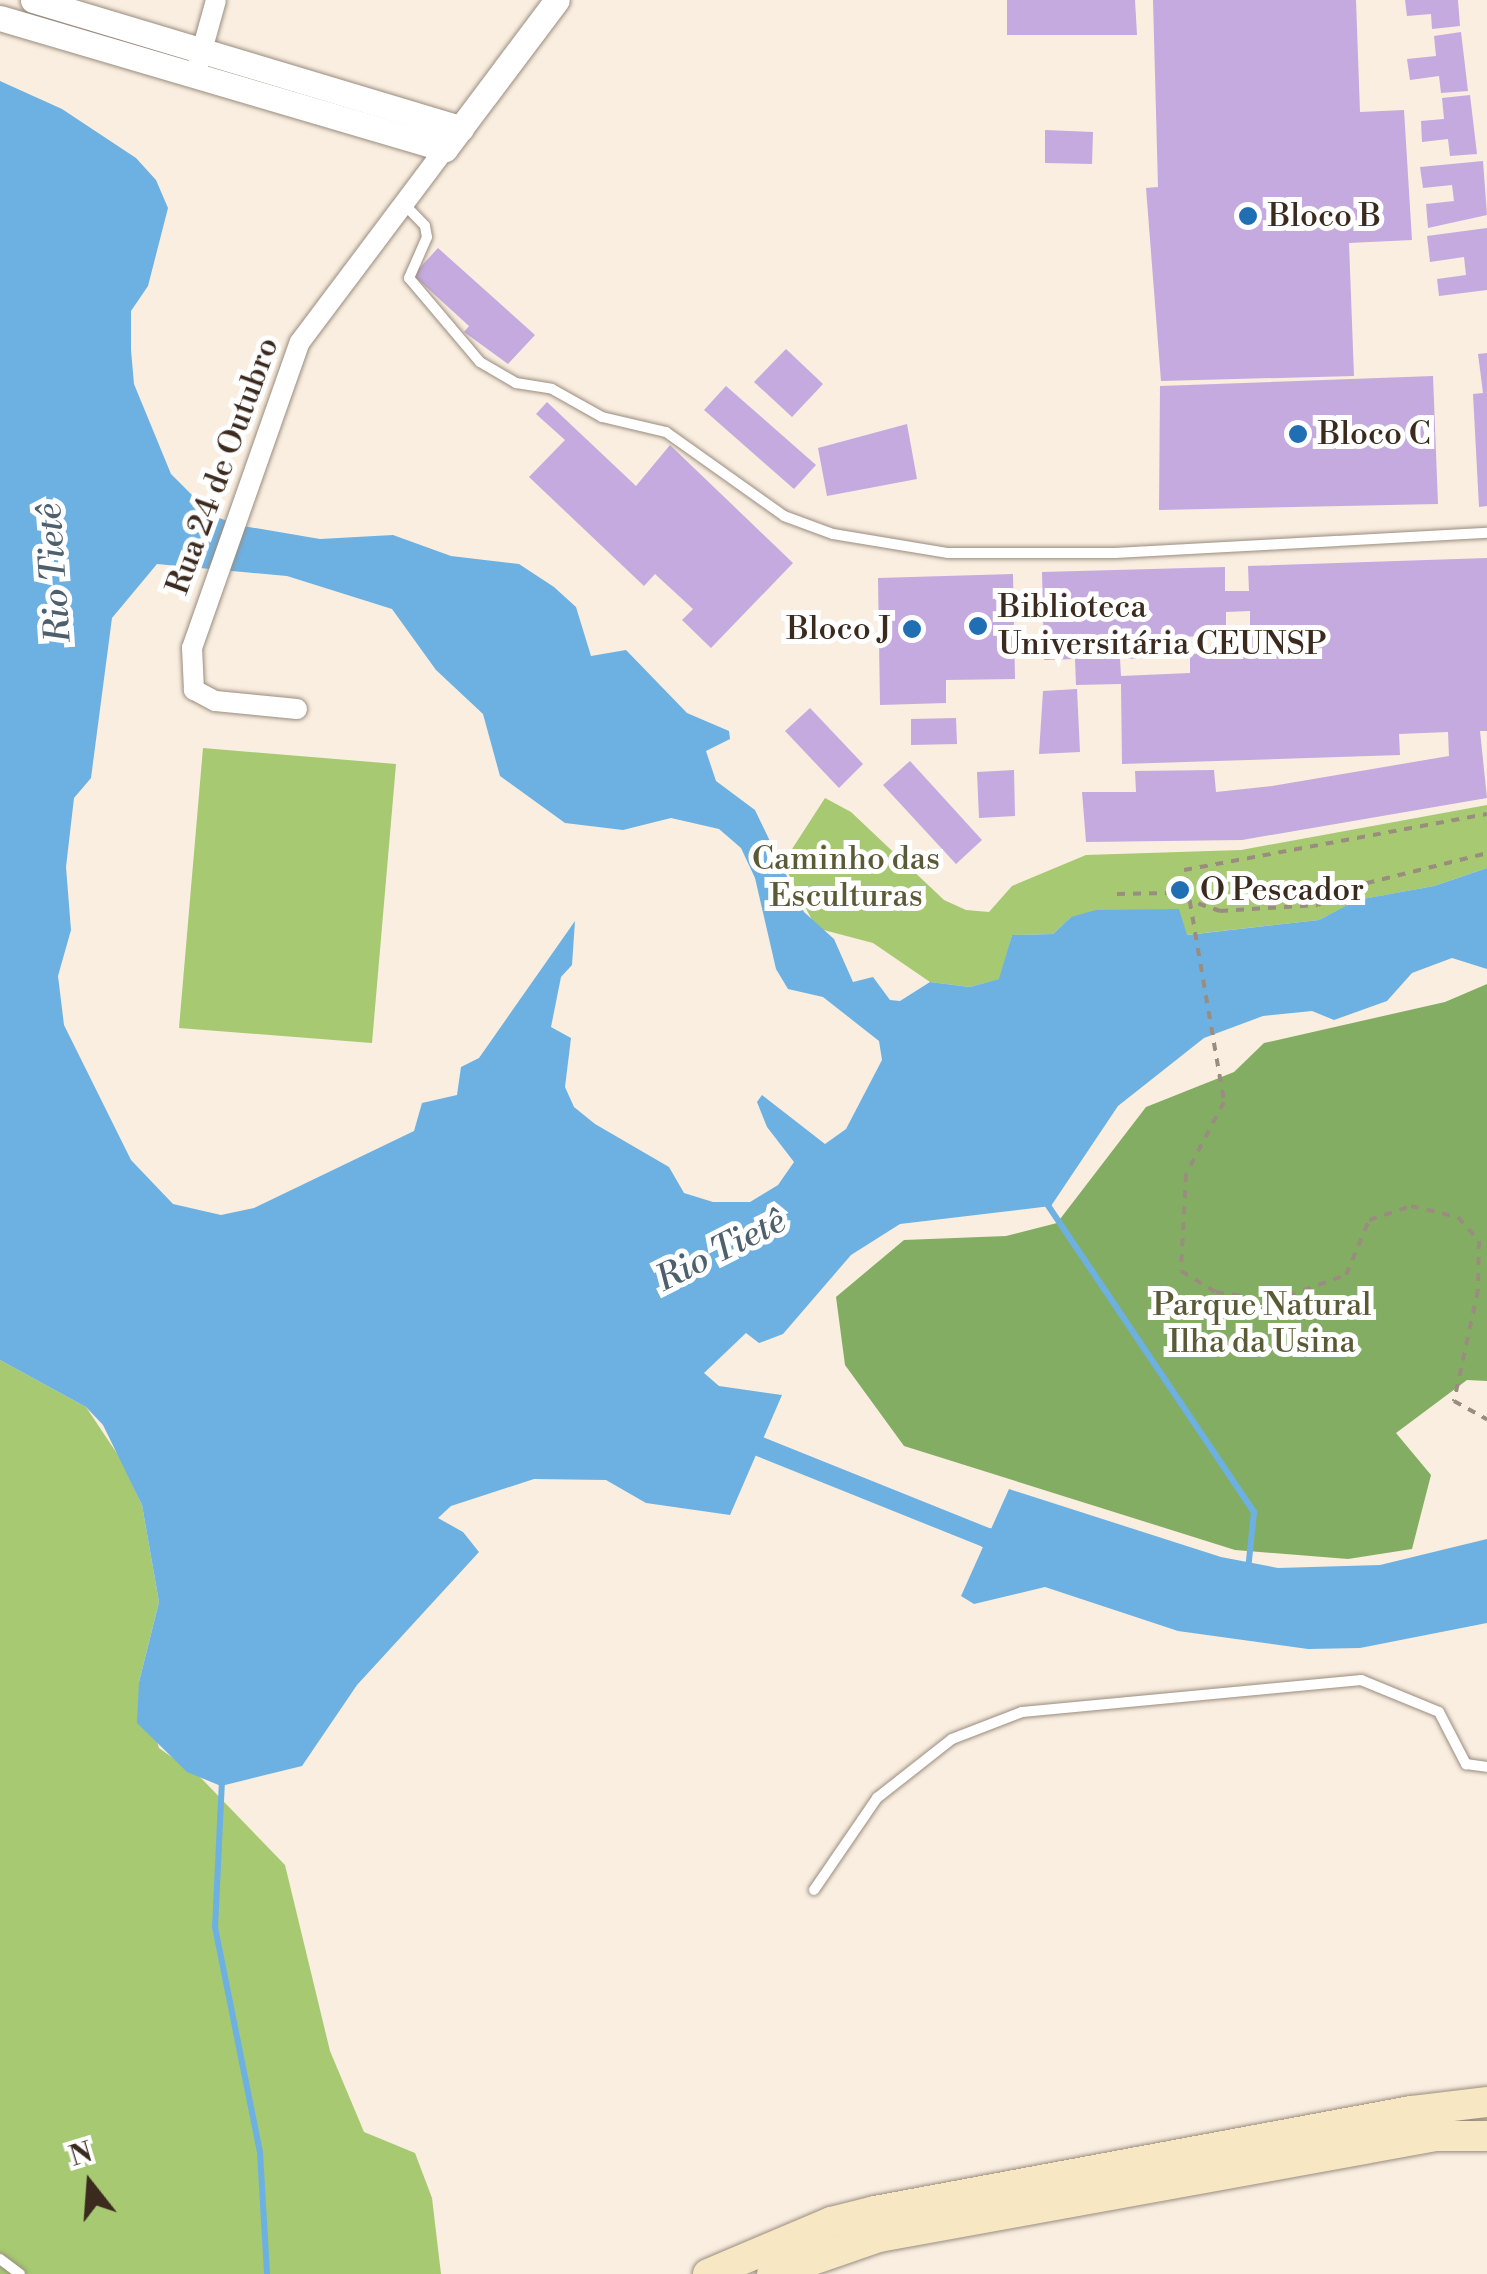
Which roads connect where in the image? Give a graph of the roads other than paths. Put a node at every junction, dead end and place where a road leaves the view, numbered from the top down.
1 (33, 0) edge
2 (216, 0) edge
3 (557, 0) edge
4 (0, 18) edge
5 (198, 65) junction
6 (460, 128) junction
7 (445, 150) junction
8 (402, 203) junction
9 (1487, 533) edge
10 (297, 709) dead end
11 (1487, 1767) edge
12 (814, 1890) dead end
13 (1487, 2102) edge
14 (1487, 2136) edge
15 (0, 2259) edge
16 (20, 2274) edge
17 (708, 2274) edge
18 (772, 2274) edge

1 - 5 street
2 - 5 street
3 - 6 street, Rua 24 de Outubro
4 - 5 street
5 - 6 street
5 - 7 street
6 - 7 street, Rua 24 de Outubro
7 - 8 street, Rua 24 de Outubro
8 - 9 lane
8 - 10 street, Rua 24 de Outubro
11 - 12 lane
13 - 17 main road
14 - 18 main road
15 - 16 lane

